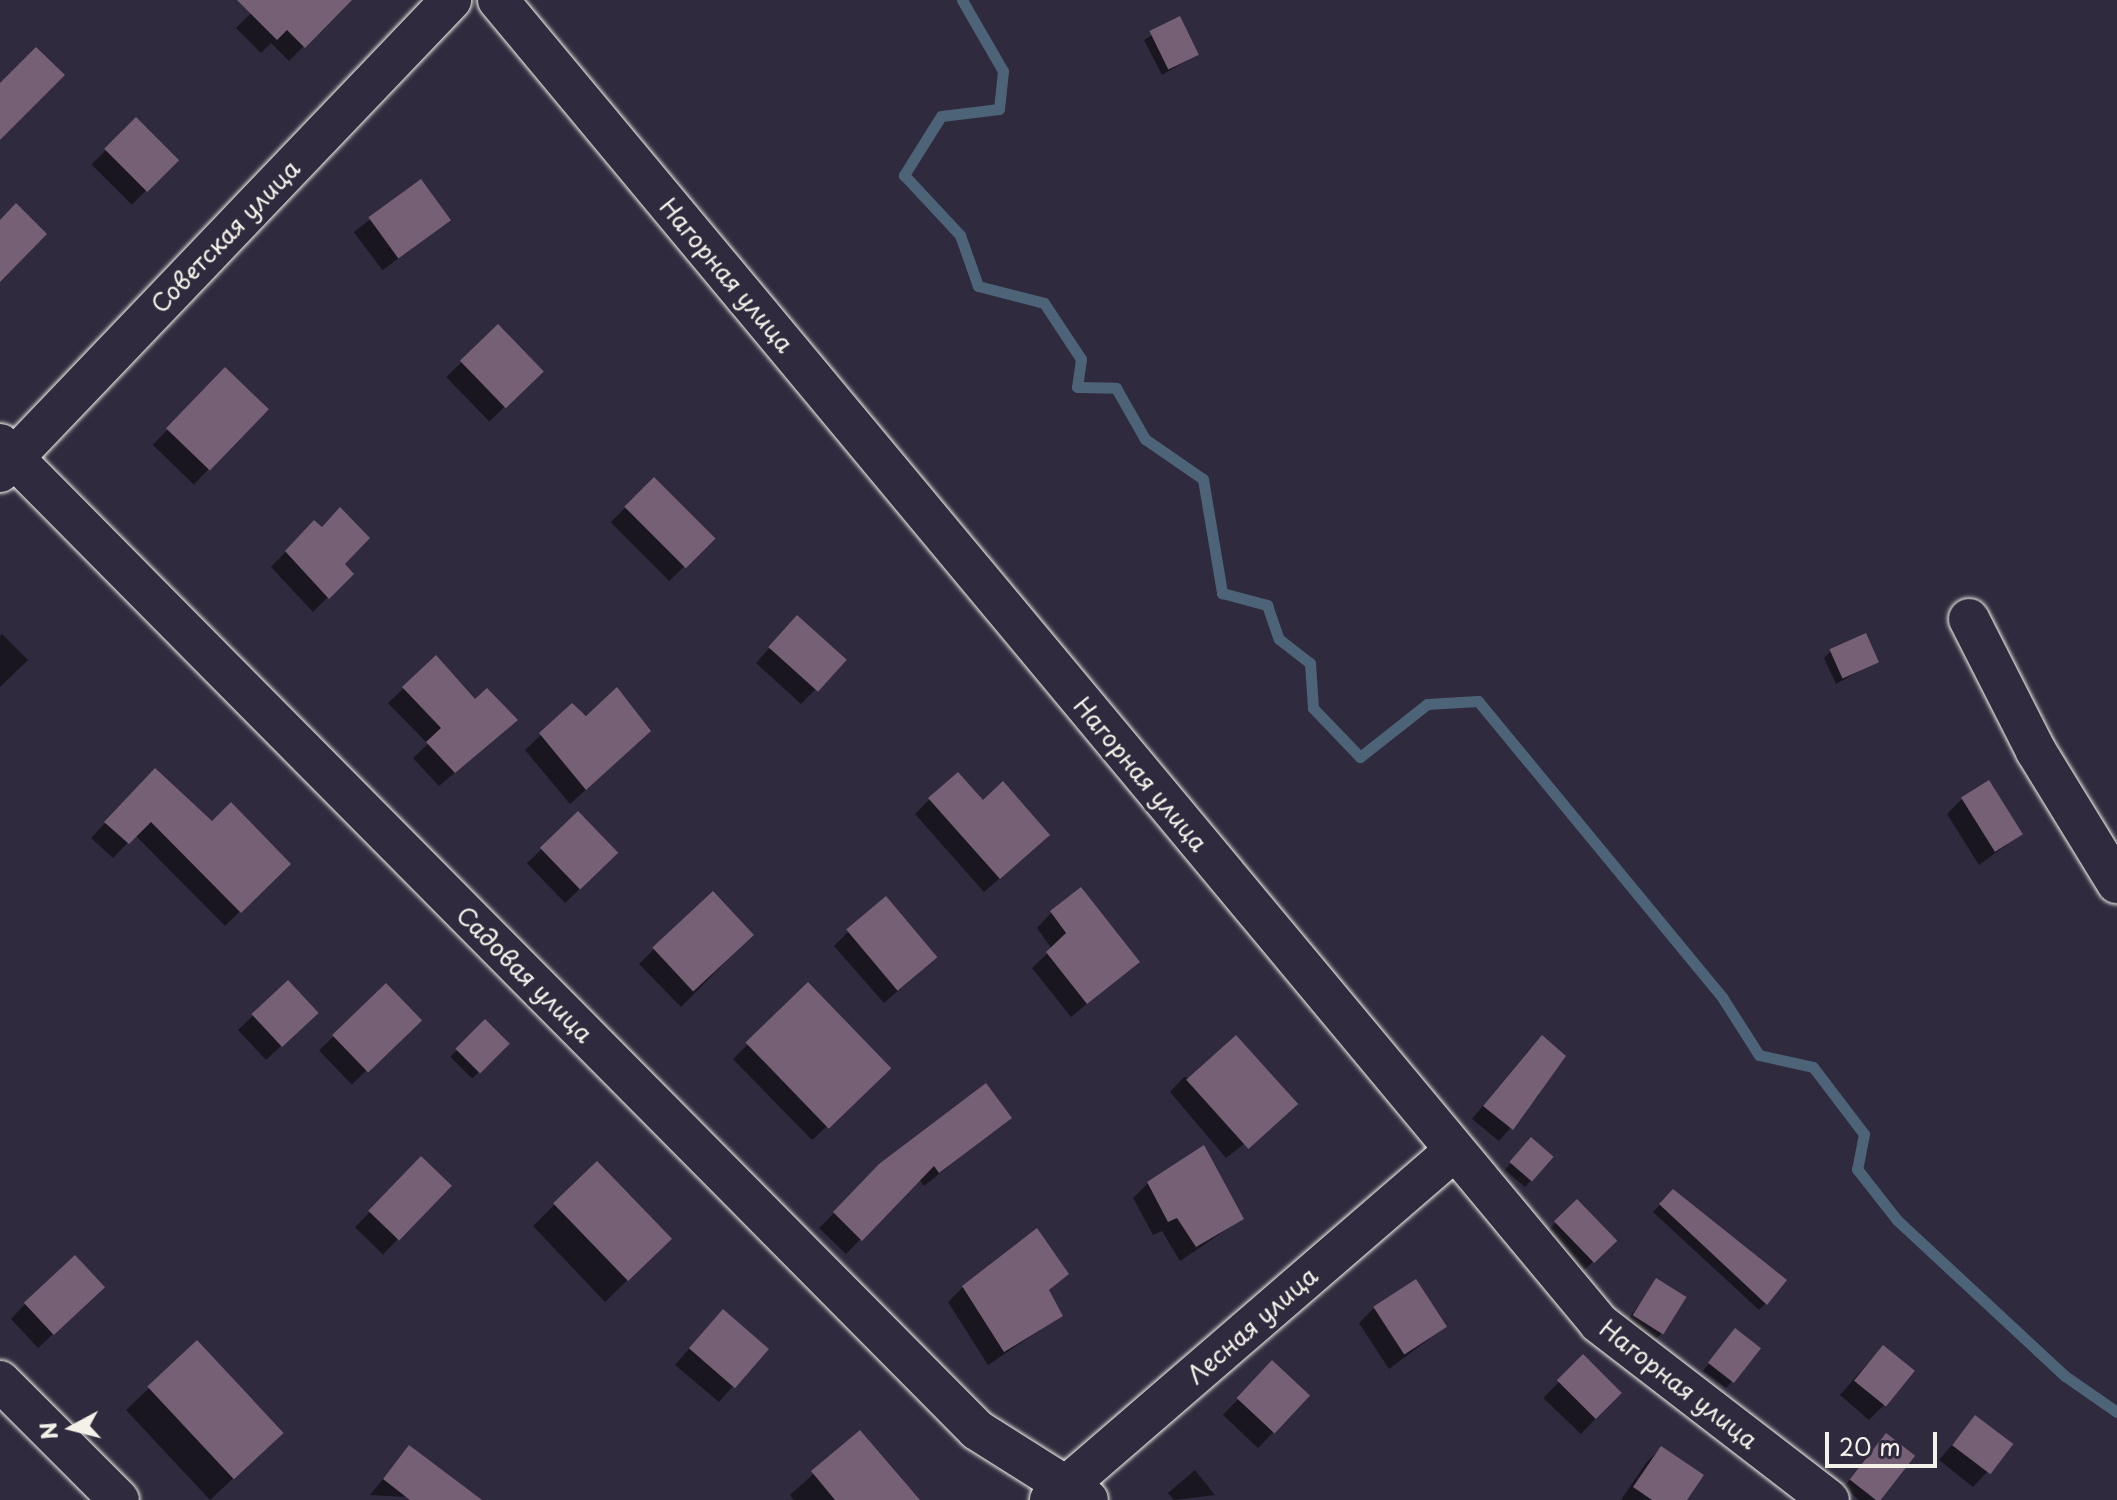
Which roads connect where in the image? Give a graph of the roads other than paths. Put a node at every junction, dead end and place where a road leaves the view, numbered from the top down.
1 (451, 0) edge
2 (498, 0) edge
3 (5, 458) edge
4 (1969, 619) dead end
5 (2117, 883) edge
6 (1454, 1151) junction
7 (0, 1381) edge
8 (1067, 1495) edge
9 (119, 1500) edge
10 (1829, 1500) edge

1 - 3 street, Советская улица
2 - 6 street, Нагорная улица
3 - 8 street, Садовая улица
4 - 5 street
6 - 8 street, Лесная улица
6 - 10 street, Нагорная улица
7 - 9 street

